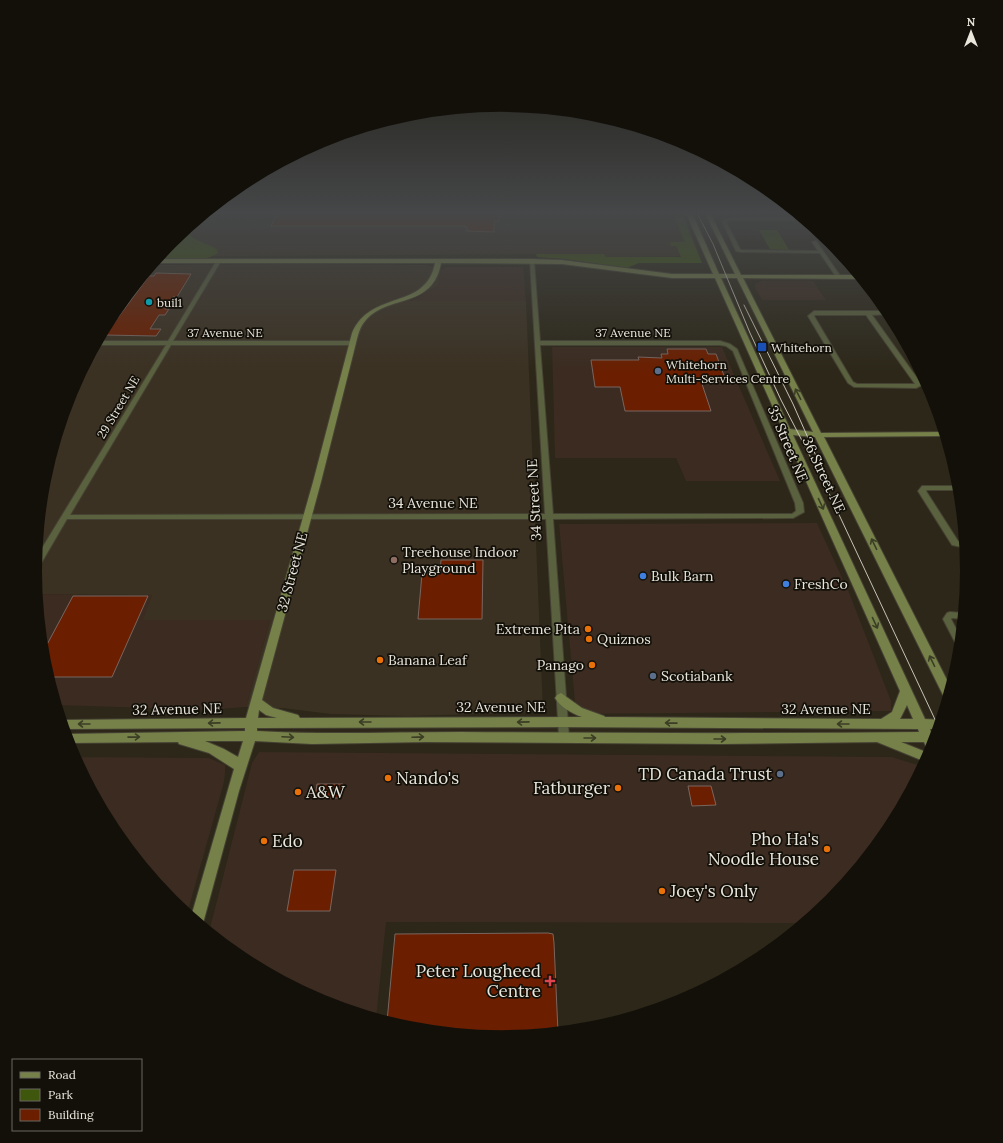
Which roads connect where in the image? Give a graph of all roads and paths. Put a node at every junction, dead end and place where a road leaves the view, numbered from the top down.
1 (216, 266) edge
2 (437, 266) edge
3 (532, 266) edge
4 (574, 266) edge
5 (710, 266) edge
6 (714, 266) edge
7 (733, 266) edge
8 (832, 266) edge
9 (719, 277) junction
10 (791, 277) junction
11 (840, 277) junction
12 (854, 277) edge
13 (695, 278) junction
14 (739, 278) junction
15 (755, 279) junction
16 (724, 288) junction
17 (744, 288) junction
18 (868, 313) junction
19 (882, 313) edge
20 (103, 343) edge
21 (170, 343) junction
22 (352, 343) junction
23 (538, 343) junction
24 (728, 345) joint
25 (787, 431) junction
26 (818, 432) junction
27 (939, 432) edge
28 (939, 432) edge
29 (840, 435) junction
30 (827, 450) junction
31 (953, 488) edge
32 (800, 512) joint
33 (548, 516) junction
34 (65, 517) junction
35 (307, 517) junction
36 (960, 544) edge
37 (43, 554) edge
38 (959, 616) edge
39 (956, 637) edge
40 (945, 688) edge
41 (906, 691) junction
42 (561, 698) junction
43 (256, 702) junction
44 (312, 722) junction
45 (562, 722) junction
46 (618, 722) junction
47 (253, 723) junction
48 (68, 724) edge
49 (882, 724) junction
50 (921, 724) junction
51 (935, 724) edge
52 (931, 735) edge
53 (249, 736) junction
54 (168, 737) junction
55 (564, 737) junction
56 (930, 737) edge
57 (73, 738) edge
58 (874, 738) junction
59 (922, 756) edge
60 (240, 766) junction
61 (199, 917) edge

1 - 21 street, 29 Street NE
2 - 22 main road, 32 Street NE
3 - 23 street, 34 Street NE
4 - 13 main road
5 - 13 main road
6 - 9 main road, 36 Street NE
7 - 14 main road, 36 Street NE
8 - 11 street
9 - 13 main road
9 - 14 main road
9 - 16 main road, 36 Street NE
10 - 11 main road
10 - 14 main road
10 - 15 main road
11 - 12 main road
13 - 16 main road
14 - 15 main road
14 - 17 main road, 36 Street NE
15 - 17 main road
16 - 25 main road, 36 Street NE
26 -> 17 main road, 36 Street NE
18 - 18 street
18 - 19 street
20 - 21 street, 37 Avenue NE
21 - 22 street, 37 Avenue NE
21 - 34 street, 29 Street NE
22 - 35 main road, 32 Street NE
23 - 24 street, 37 Avenue NE
23 - 33 street, 34 Street NE
24 - 32 street, 35 Street NE
25 - 26 main road
25 -> 41 main road, 36 Street NE
26 - 27 main road
26 - 29 main road
26 - 30 main road, 36 Street NE
28 - 29 main road
29 - 30 main road
40 -> 30 main road, 36 Street NE
31 - 36 street
32 - 33 street, 34 Avenue NE
33 - 35 street, 34 Avenue NE
33 - 42 street, 34 Street NE
34 - 35 street, 34 Avenue NE
34 - 37 street, 29 Street NE
35 - 43 main road, 32 Street NE
38 - 39 street
41 - 49 main road
41 - 50 main road, 36 Street NE
42 - 45 street, 34 Street NE
42 - 46 main road
43 - 44 main road
43 - 47 main road, 32 Street NE
45 -> 44 main road, 32 Avenue NE
44 - 47 main road, 32 Avenue NE
45 - 46 main road, 32 Avenue NE
45 - 55 street, 34 Street NE
49 -> 46 main road, 32 Avenue NE
47 -> 48 main road, 32 Avenue NE
47 - 53 main road, 32 Street NE
49 - 50 main road, 32 Avenue NE
50 - 51 main road, 32 Avenue NE
50 - 52 main road, 36 Street NE
53 - 54 main road, 32 Avenue NE
53 -> 55 main road, 32 Avenue NE
53 - 60 main road, 32 Street NE
57 -> 54 main road, 32 Avenue NE
54 - 60 main road
55 -> 58 main road, 32 Avenue NE
56 - 58 main road, 32 Avenue NE
58 - 59 main road
60 - 61 main road, 32 Street NE

